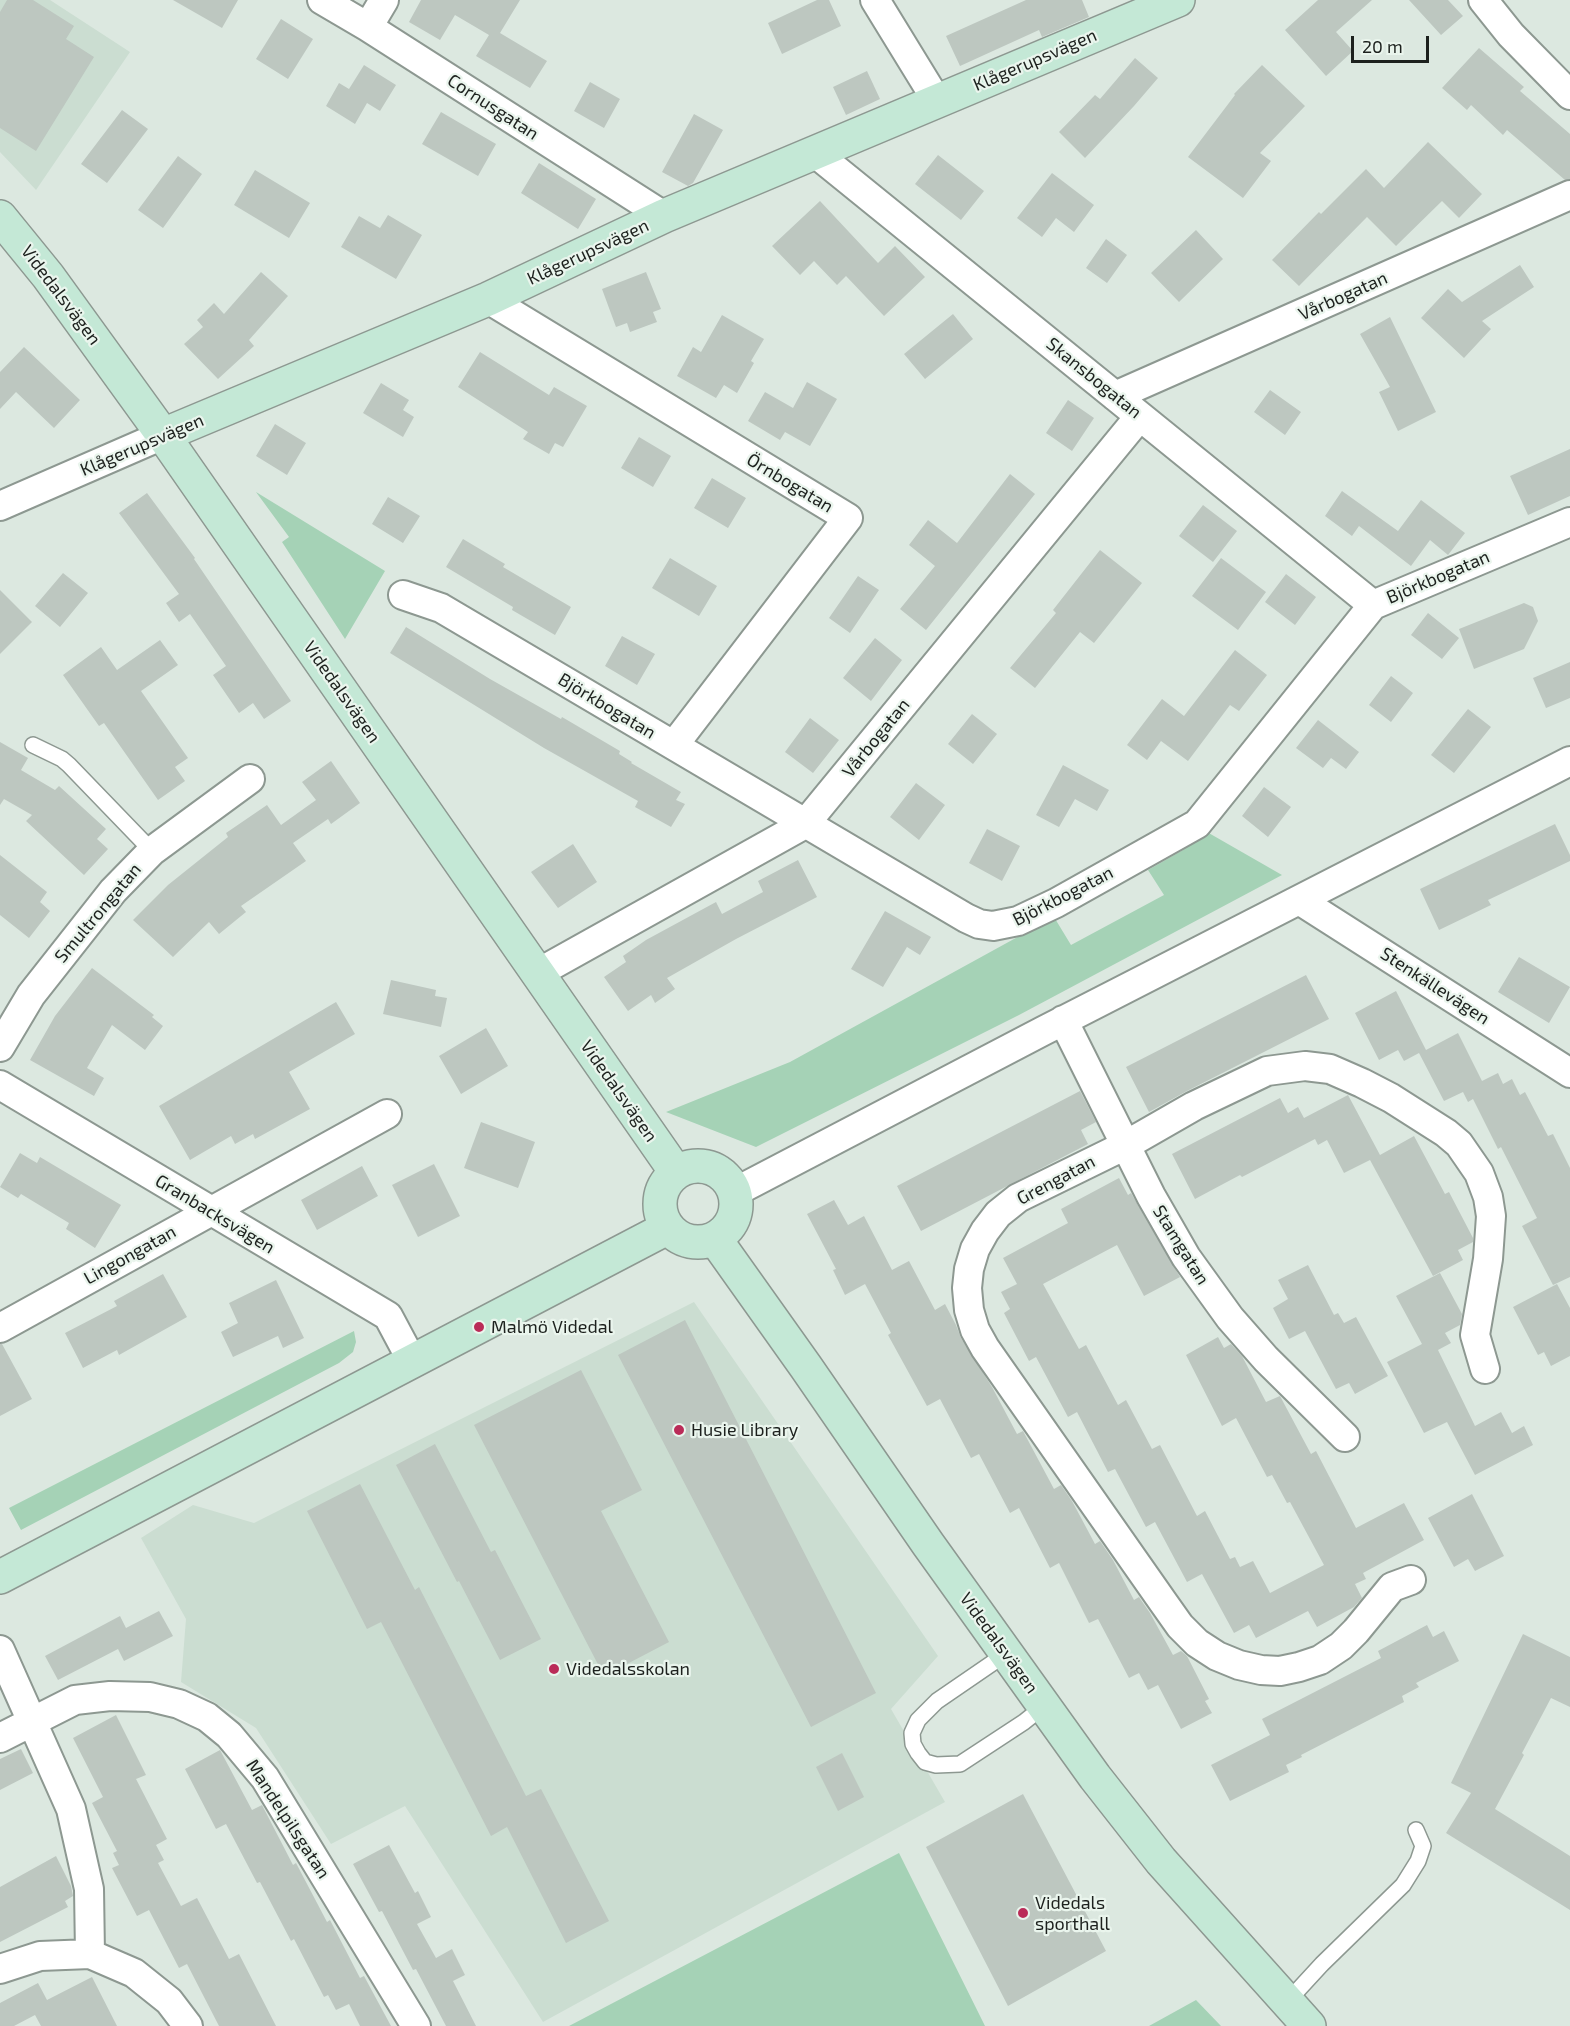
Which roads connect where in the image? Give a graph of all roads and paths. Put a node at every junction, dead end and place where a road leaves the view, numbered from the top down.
1 (322, 0) edge
2 (384, 0) edge
3 (875, 0) edge
4 (1178, 0) edge
5 (1483, 0) edge
6 (368, 27) junction
7 (1570, 95) edge
8 (937, 101) junction
9 (814, 152) junction
10 (1570, 195) edge
11 (664, 216) junction
12 (0, 217) edge
13 (488, 299) junction
14 (1115, 396) junction
15 (1140, 416) junction
16 (163, 435) junction
17 (0, 506) edge
18 (1570, 522) edge
19 (403, 595) dead end
20 (1374, 605) junction
21 (33, 745) dead end
22 (674, 745) junction
23 (1570, 761) edge
24 (250, 779) dead end
25 (805, 825) junction
26 (152, 851) junction
27 (1299, 900) junction
28 (538, 973) junction
29 (1063, 1020) junction
30 (0, 1047) edge
31 (1570, 1073) edge
32 (0, 1085) edge
33 (387, 1114) dead end
34 (1126, 1144) junction
35 (676, 1173) junction
36 (735, 1192) junction
37 (209, 1211) junction
38 (667, 1228) junction
39 (715, 1239) junction
40 (0, 1328) edge
41 (412, 1361) junction
42 (1485, 1369) dead end
43 (1345, 1437) dead end
44 (0, 1577) edge
45 (1411, 1580) dead end
46 (0, 1650) edge
47 (1007, 1653) junction
48 (1044, 1706) junction
49 (33, 1721) junction
50 (0, 1738) edge
51 (1416, 1830) dead end
52 (90, 1954) junction
53 (0, 1969) edge
54 (1287, 2002) junction
55 (188, 2026) edge
56 (416, 2026) edge
57 (1309, 2026) edge

1 - 6 street, Cornusgatan
2 - 6 street
3 - 8 street
4 - 8 street, Klågerupsvägen
5 - 7 street
6 - 11 street, Cornusgatan
8 - 9 street, Klågerupsvägen
9 - 11 street, Klågerupsvägen
9 - 14 street, Skansbogatan
10 - 14 street, Vårbogatan
11 - 13 street, Klågerupsvägen
12 - 16 street, Videdalsvägen
13 - 16 street, Klågerupsvägen
13 - 22 street, Örnbogatan
14 - 15 street, Skansbogatan
15 - 20 street, Skansbogatan
15 - 25 street, Vårbogatan
16 - 17 street, Klågerupsvägen
16 - 28 street, Videdalsvägen
18 - 20 street, Björkbogatan
19 - 22 street, Björkbogatan
20 - 25 street, Björkbogatan
21 - 26 lane
22 - 25 street, Björkbogatan
23 - 27 street
24 - 26 street, Smultrongatan
25 - 28 street, Vårbogatan
26 - 30 street, Smultrongatan
27 - 29 street
27 - 31 street, Stenkällevägen
28 - 35 street, Videdalsvägen
29 - 34 street, Stamgatan
29 - 36 street
32 - 37 street, Granbacksvägen
33 - 37 street, Lingongatan
34 - 42 street, Grengatan
34 - 43 street, Stamgatan
34 - 45 street, Grengatan
35 - 36 street
35 - 38 street
36 - 39 street
37 - 40 street, Lingongatan
37 - 41 street, Granbacksvägen
38 - 39 street
38 - 41 street
39 - 47 street, Videdalsvägen
41 - 44 street
46 - 49 street
47 - 48 street, Videdalsvägen
47 - 48 lane
48 - 54 street, Videdalsvägen
49 - 50 street, Mandelpilsgatan
49 - 52 street
49 - 56 street, Mandelpilsgatan
51 - 54 lane
52 - 53 street
52 - 55 street
54 - 57 street, Videdalsvägen

